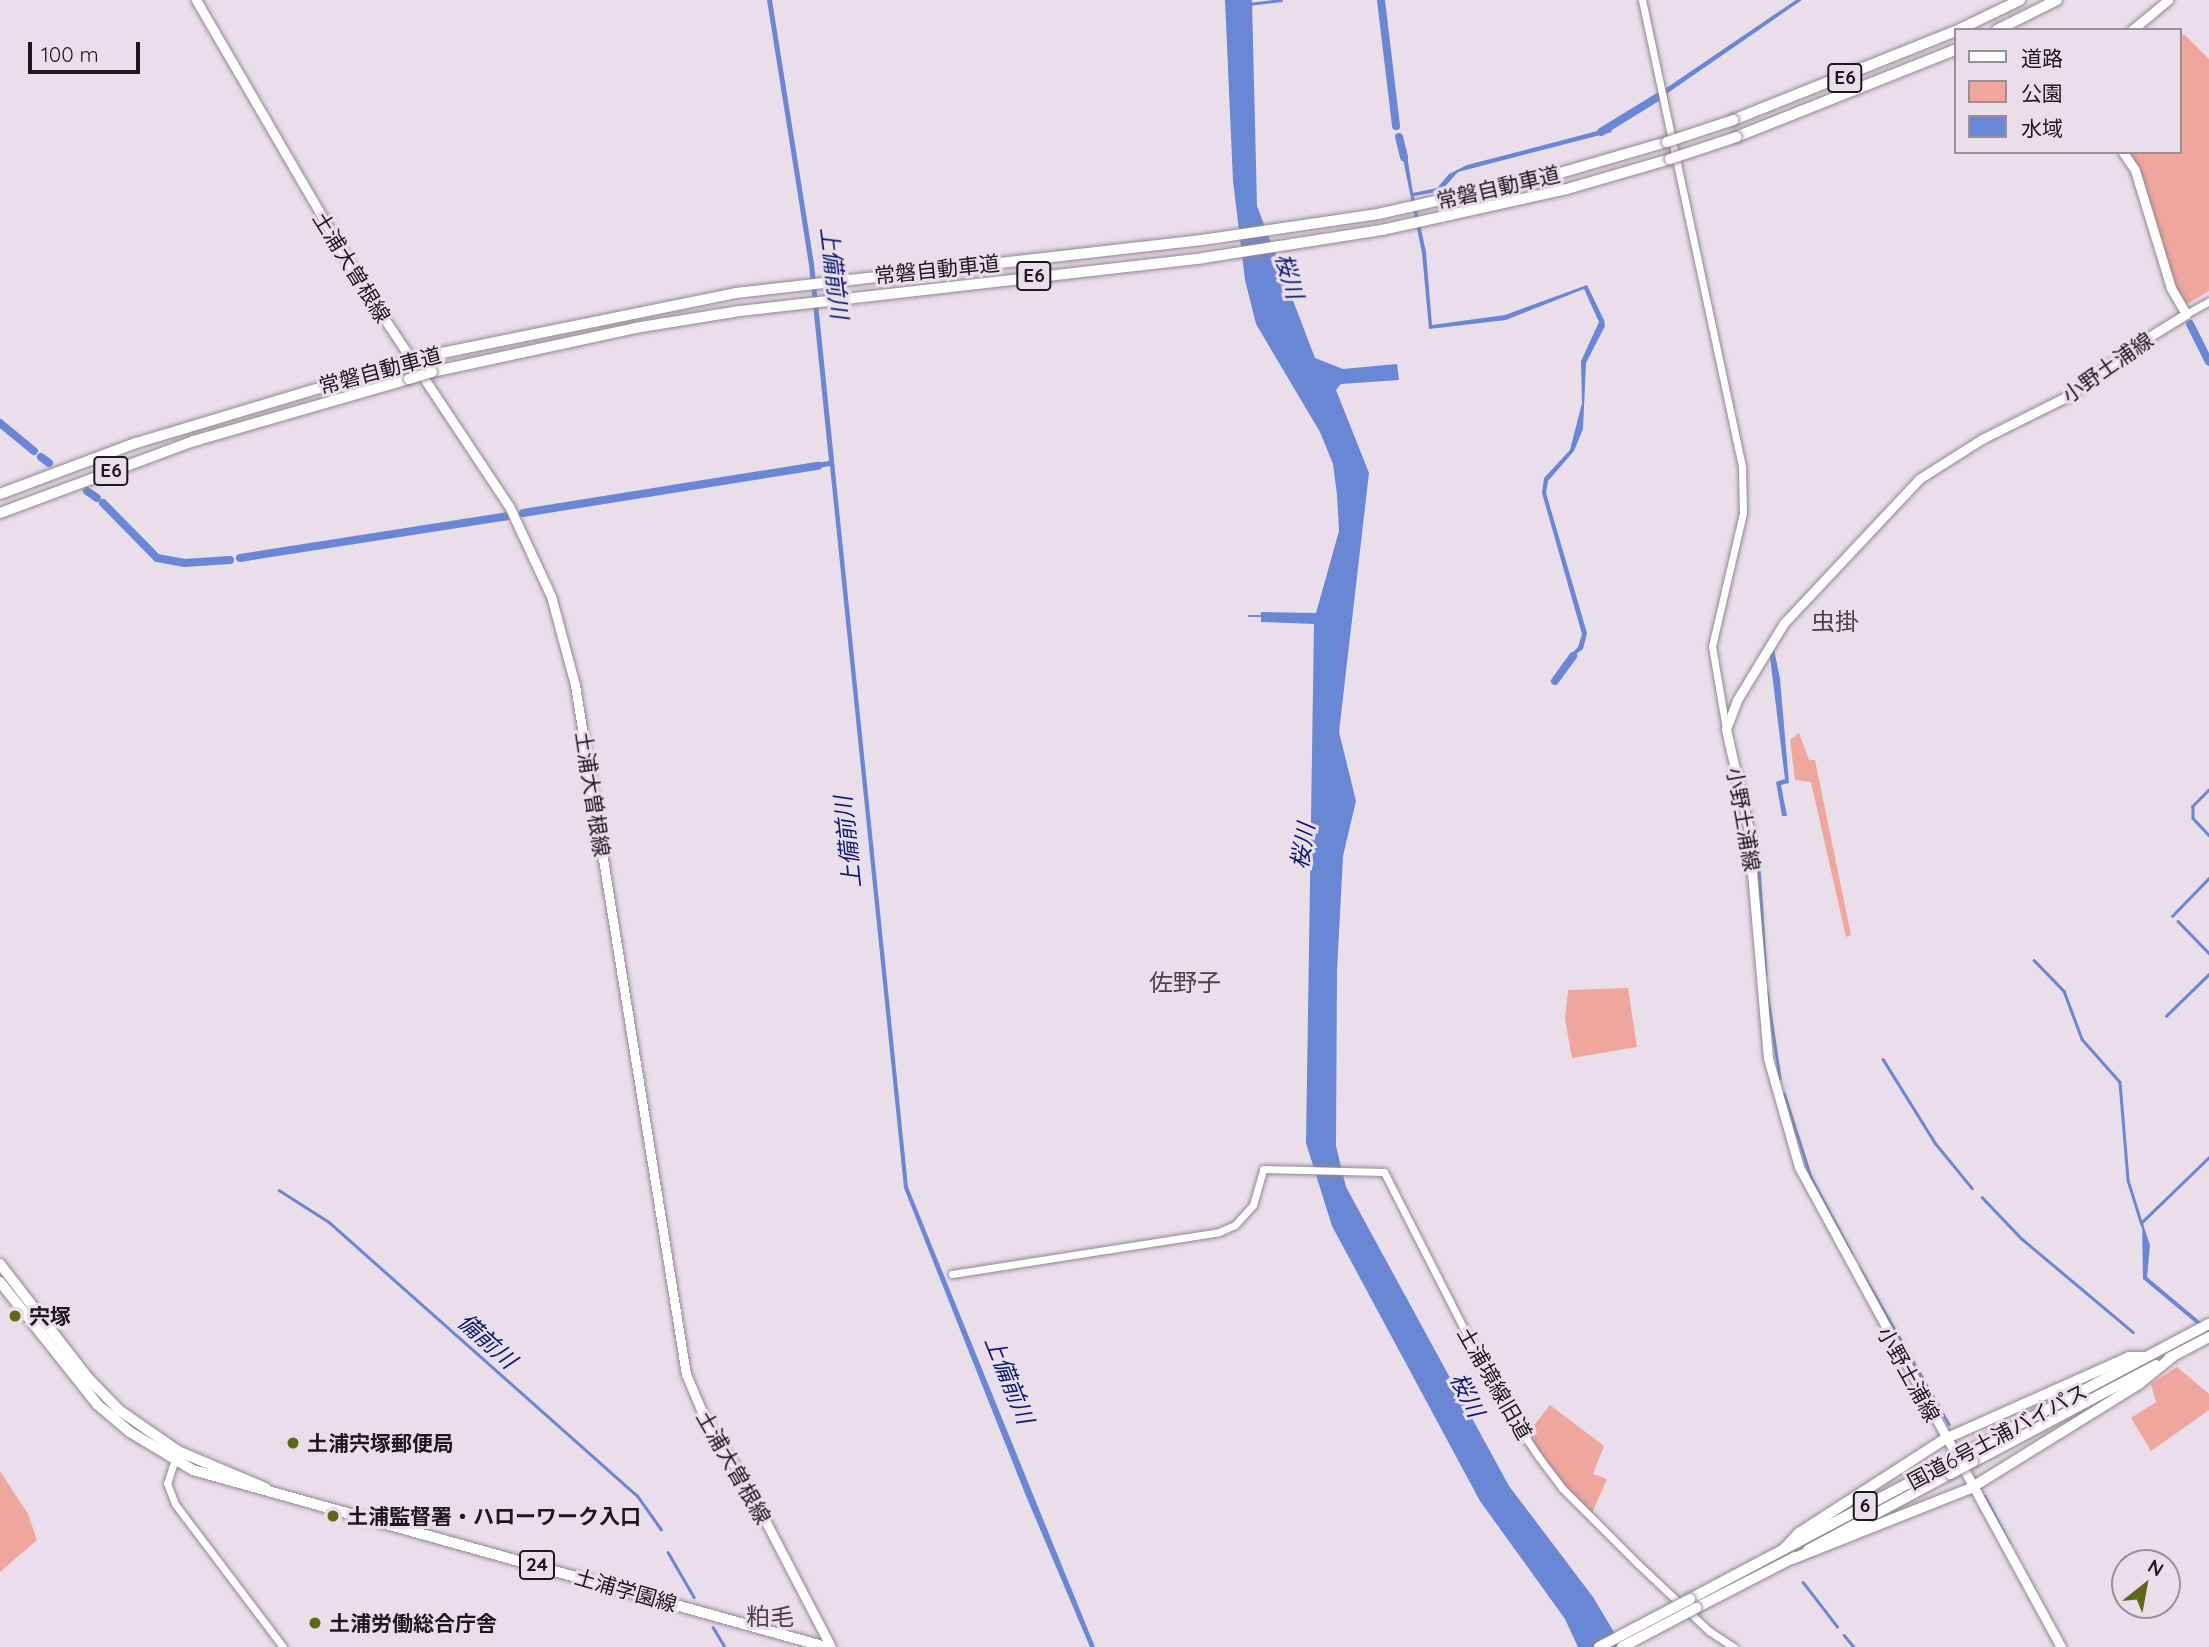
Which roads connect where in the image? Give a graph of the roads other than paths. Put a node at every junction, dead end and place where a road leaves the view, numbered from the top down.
1 (195, 0) edge
2 (1642, 0) edge
3 (2020, 0) edge
4 (2057, 0) edge
5 (2168, 0) edge
6 (1961, 28) edge
7 (2001, 28) edge
8 (2134, 28) edge
9 (1954, 31) edge
10 (1954, 50) edge
11 (2124, 154) edge
12 (2209, 301) edge
13 (2186, 314) junction
14 (0, 495) edge
15 (0, 513) edge
16 (1726, 729) junction
17 (0, 1264) edge
18 (951, 1274) dead end
19 (0, 1282) edge
20 (2209, 1324) edge
21 (2209, 1337) edge
22 (2119, 1366) junction
23 (2135, 1381) junction
24 (1945, 1439) junction
25 (176, 1456) junction
26 (1970, 1457) junction
27 (1948, 1469) junction
28 (1971, 1488) junction
29 (1784, 1549) junction
30 (1792, 1559) junction
31 (1693, 1603) junction
32 (283, 1647) edge
33 (828, 1647) edge
34 (1599, 1647) edge
35 (1622, 1647) edge
36 (1734, 1647) edge
37 (2061, 1647) edge

1 - 33 main road, 土浦大曽根線
2 - 16 street
3 - 6 highway, 常磐自動車道 / E6
4 - 7 highway
5 - 8 main road
9 - 14 highway, 常磐自動車道 / E6, bridge
10 - 15 highway, 常磐自動車道 / E6, bridge
11 - 13 main road
12 - 13 street
13 - 16 main road, 小野土浦線
16 - 24 main road, 小野土浦線
17 - 25 main road, 土浦学園線 / 24
18 - 36 street, 土浦境線旧道
19 - 25 main road, 土浦学園線 / 24
20 - 22 main road
21 - 23 main road
22 - 24 main road
22 - 26 main road, 国道6号土浦バイパス / 6
23 - 26 main road, 国道6号土浦バイパス / 6
23 - 28 main road
24 - 28 main road, 小野土浦線
24 - 29 main road
25 - 32 street
25 - 33 main road, 土浦学園線 / 24
26 - 27 main road, 国道6号土浦バイパス / 6, bridge
27 - 29 main road, 国道6号土浦バイパス / 6
27 - 30 main road, 国道6号土浦バイパス / 6
28 - 30 main road
28 - 37 main road, 小野土浦線
29 - 31 main road, 国道6号土浦バイパス / 6
30 - 31 main road, 国道6号土浦バイパス / 6
31 - 34 main road, 国道6号土浦バイパス / 6, bridge
31 - 35 main road, 国道6号土浦バイパス / 6, bridge

